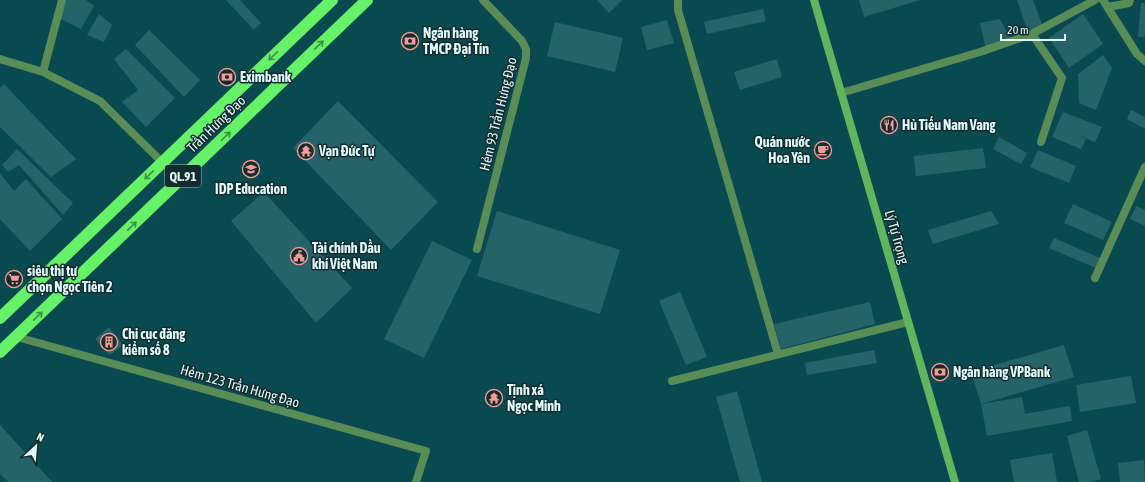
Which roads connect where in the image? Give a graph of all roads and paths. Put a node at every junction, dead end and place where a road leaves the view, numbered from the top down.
1 (62, 0) edge
2 (332, 0) edge
3 (367, 0) edge
4 (483, 0) edge
5 (678, 0) edge
6 (814, 0) edge
7 (1095, 0) edge
8 (1130, 0) edge
9 (1105, 4) edge
10 (1032, 34) junction
11 (0, 59) edge
12 (1145, 61) edge
13 (43, 72) junction
14 (841, 93) junction
15 (1041, 142) dead end
16 (162, 162) junction
17 (1145, 167) edge
18 (477, 249) dead end
19 (1095, 278) dead end
20 (0, 318) edge
21 (908, 322) junction
22 (17, 336) junction
23 (0, 352) edge
24 (778, 354) junction
25 (672, 381) dead end
26 (416, 482) edge
27 (955, 482) edge

1 - 13 street
2 -> 16 highway, Trần Hưng Đạo / QL.91
22 -> 3 highway, Trần Hưng Đạo / QL.91
4 - 18 street, Hẻm 93 Trần Hưng Đạo
5 - 24 street
6 - 14 street, Lý Tự Trọng
7 - 10 street
8 - 9 street
9 - 12 street
10 - 14 street
10 - 15 street
11 - 13 street
13 - 16 street
14 - 21 street, Lý Tự Trọng
16 -> 20 highway, Trần Hưng Đạo / QL.91
17 - 19 street
21 - 24 street
21 - 27 street, Lý Tự Trọng
22 - 23 highway, Trần Hưng Đạo / QL.91
22 - 26 street, Hẻm 123 Trần Hưng Đạo
24 - 25 street

